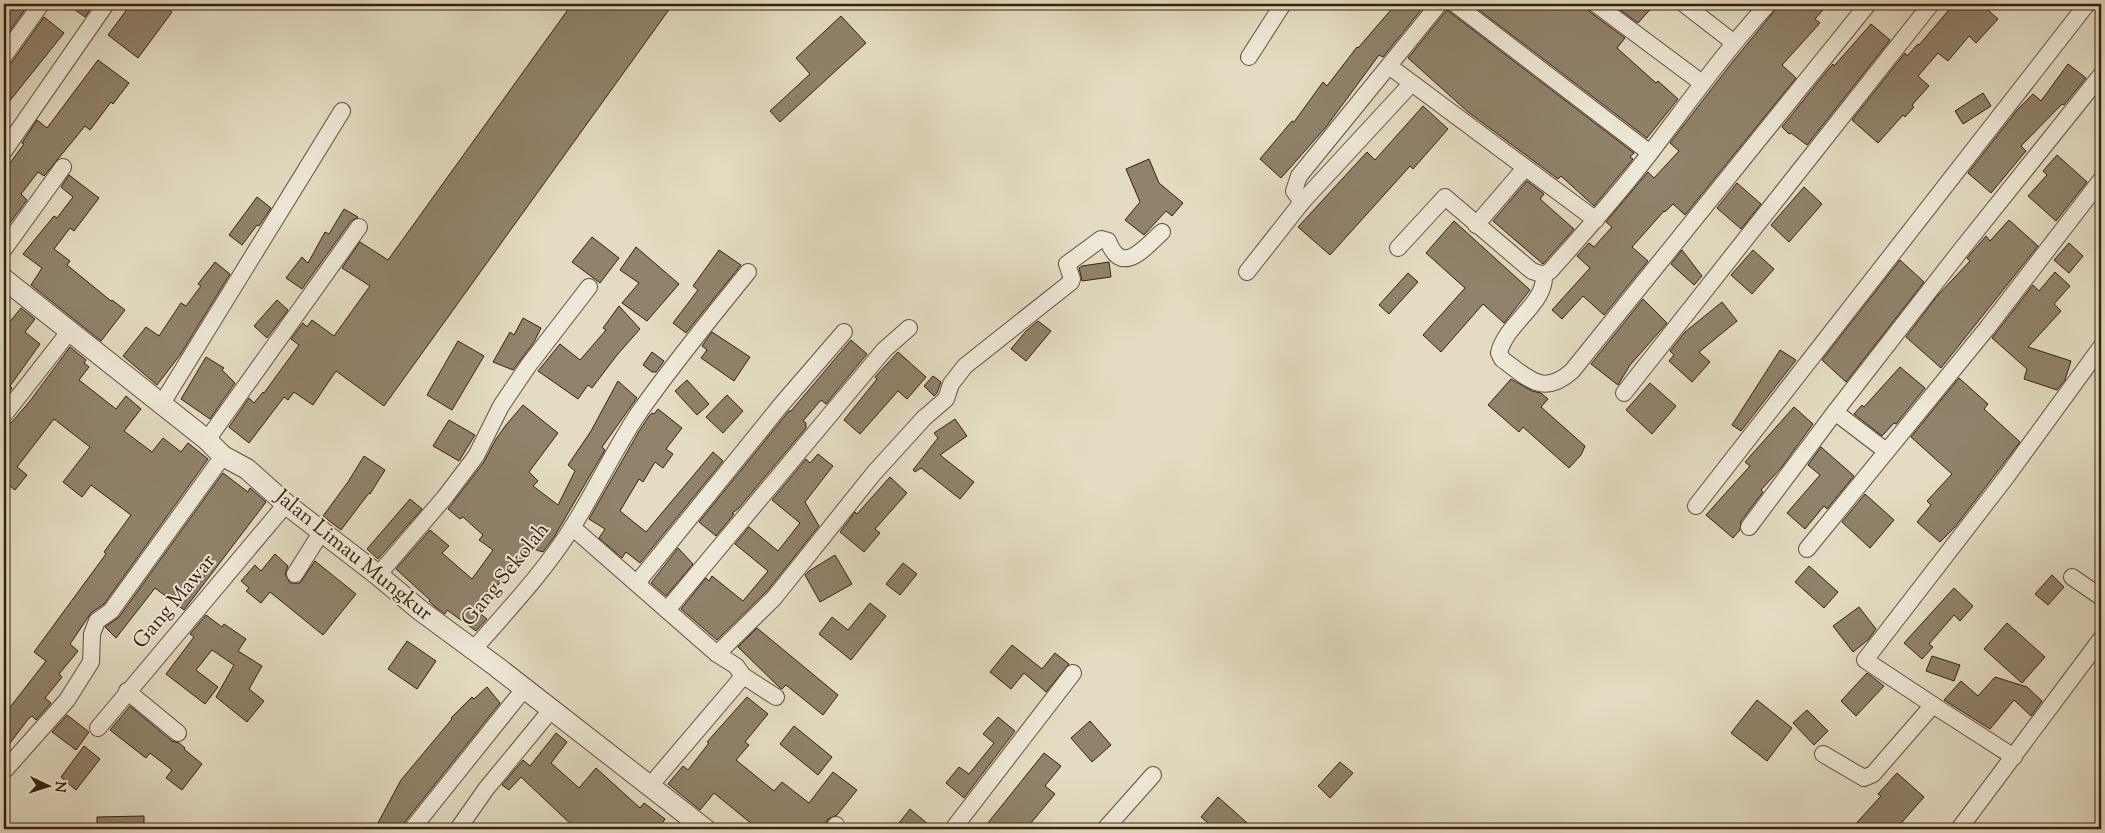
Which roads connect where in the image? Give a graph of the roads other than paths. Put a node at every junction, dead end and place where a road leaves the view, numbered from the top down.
1 (41, 4) edge
2 (106, 4) edge
3 (1284, 4) edge
4 (1438, 4) edge
5 (1454, 4) edge
6 (1596, 4) edge
7 (1684, 4) edge
8 (1768, 4) edge
9 (1868, 4) edge
10 (1931, 4) edge
11 (2087, 4) edge
12 (1733, 42) junction
13 (4, 56) edge
14 (1249, 56) dead end
15 (1389, 66) junction
16 (2101, 75) edge
17 (1702, 83) junction
18 (1411, 84) junction
19 (342, 111) dead end
20 (4, 151) edge
21 (1650, 153) junction
22 (63, 167) dead end
23 (1526, 168) junction
24 (2101, 180) edge
25 (1302, 202) junction
26 (1596, 220) junction
27 (1476, 225) junction
28 (359, 227) dead end
29 (1162, 232) dead end
30 (1398, 248) dead end
31 (4, 249) edge
32 (748, 272) dead end
33 (1247, 272) dead end
34 (1544, 275) junction
35 (4, 279) edge
36 (589, 288) dead end
37 (909, 328) dead end
38 (69, 332) junction
39 (844, 332) dead end
40 (2101, 347) edge
41 (1624, 393) dead end
42 (161, 405) junction
43 (1835, 412) junction
44 (4, 415) edge
45 (207, 440) junction
46 (1886, 451) junction
47 (223, 456) junction
48 (286, 504) junction
49 (1696, 506) dead end
50 (572, 527) junction
51 (1749, 527) dead end
52 (322, 531) junction
53 (1807, 549) dead end
54 (294, 574) dead end
55 (378, 575) junction
56 (2072, 578) dead end
57 (637, 583) junction
58 (2101, 597) edge
59 (668, 610) junction
60 (2101, 639) edge
61 (473, 650) junction
62 (717, 654) junction
63 (1073, 673) dead end
64 (742, 676) junction
65 (524, 688) junction
66 (128, 691) junction
67 (776, 697) dead end
68 (1933, 705) junction
69 (551, 710) junction
70 (98, 728) dead end
71 (178, 733) dead end
72 (1823, 754) dead end
73 (2014, 757) junction
74 (4, 771) edge
75 (1153, 776) dead end
76 (649, 786) junction
77 (694, 826) edge
78 (412, 829) edge
79 (458, 829) edge
80 (953, 829) edge
81 (1105, 829) edge
82 (1959, 829) edge

1 - 13 street
2 - 20 street
3 - 14 street
4 - 15 street
5 - 21 street
6 - 17 street
7 - 12 street
8 - 12 street
9 - 34 street
10 - 41 street
11 - 49 street
12 - 17 street
15 - 18 street
15 - 25 street
16 - 43 street
17 - 21 street
18 - 23 street
18 - 25 street
19 - 42 street
21 - 26 street
22 - 31 street
23 - 26 street
23 - 27 street
24 - 46 street
25 - 33 street
26 - 34 street
27 - 30 street
27 - 34 street
28 - 45 street
29 - 62 street
32 - 50 street, Gang Sekolah
35 - 38 street, Jalan Limau Mungkur
36 - 55 street
37 - 59 street
38 - 42 street, Jalan Limau Mungkur
38 - 44 street
39 - 57 street
40 - 68 street
42 - 45 street, Jalan Limau Mungkur
43 - 46 street
43 - 51 street
45 - 47 street, Jalan Limau Mungkur
46 - 53 street
47 - 48 street, Jalan Limau Mungkur
47 - 74 street
48 - 52 street, Jalan Limau Mungkur
48 - 66 street, Gang Mawar
50 - 57 street
50 - 61 street, Gang Sekolah
52 - 54 street
52 - 55 street, Jalan Limau Mungkur
55 - 61 street, Jalan Limau Mungkur
56 - 58 street
57 - 59 street
59 - 62 street
60 - 73 street
61 - 65 street, Jalan Limau Mungkur
62 - 64 street
63 - 80 street
64 - 67 street
64 - 76 street
65 - 69 street, Jalan Limau Mungkur
65 - 78 street
66 - 70 street, Gang Mawar
66 - 71 street
68 - 72 street
68 - 73 street
69 - 76 street, Jalan Limau Mungkur
69 - 79 street
73 - 82 street
75 - 81 street
76 - 77 street, Jalan Limau Mungkur

